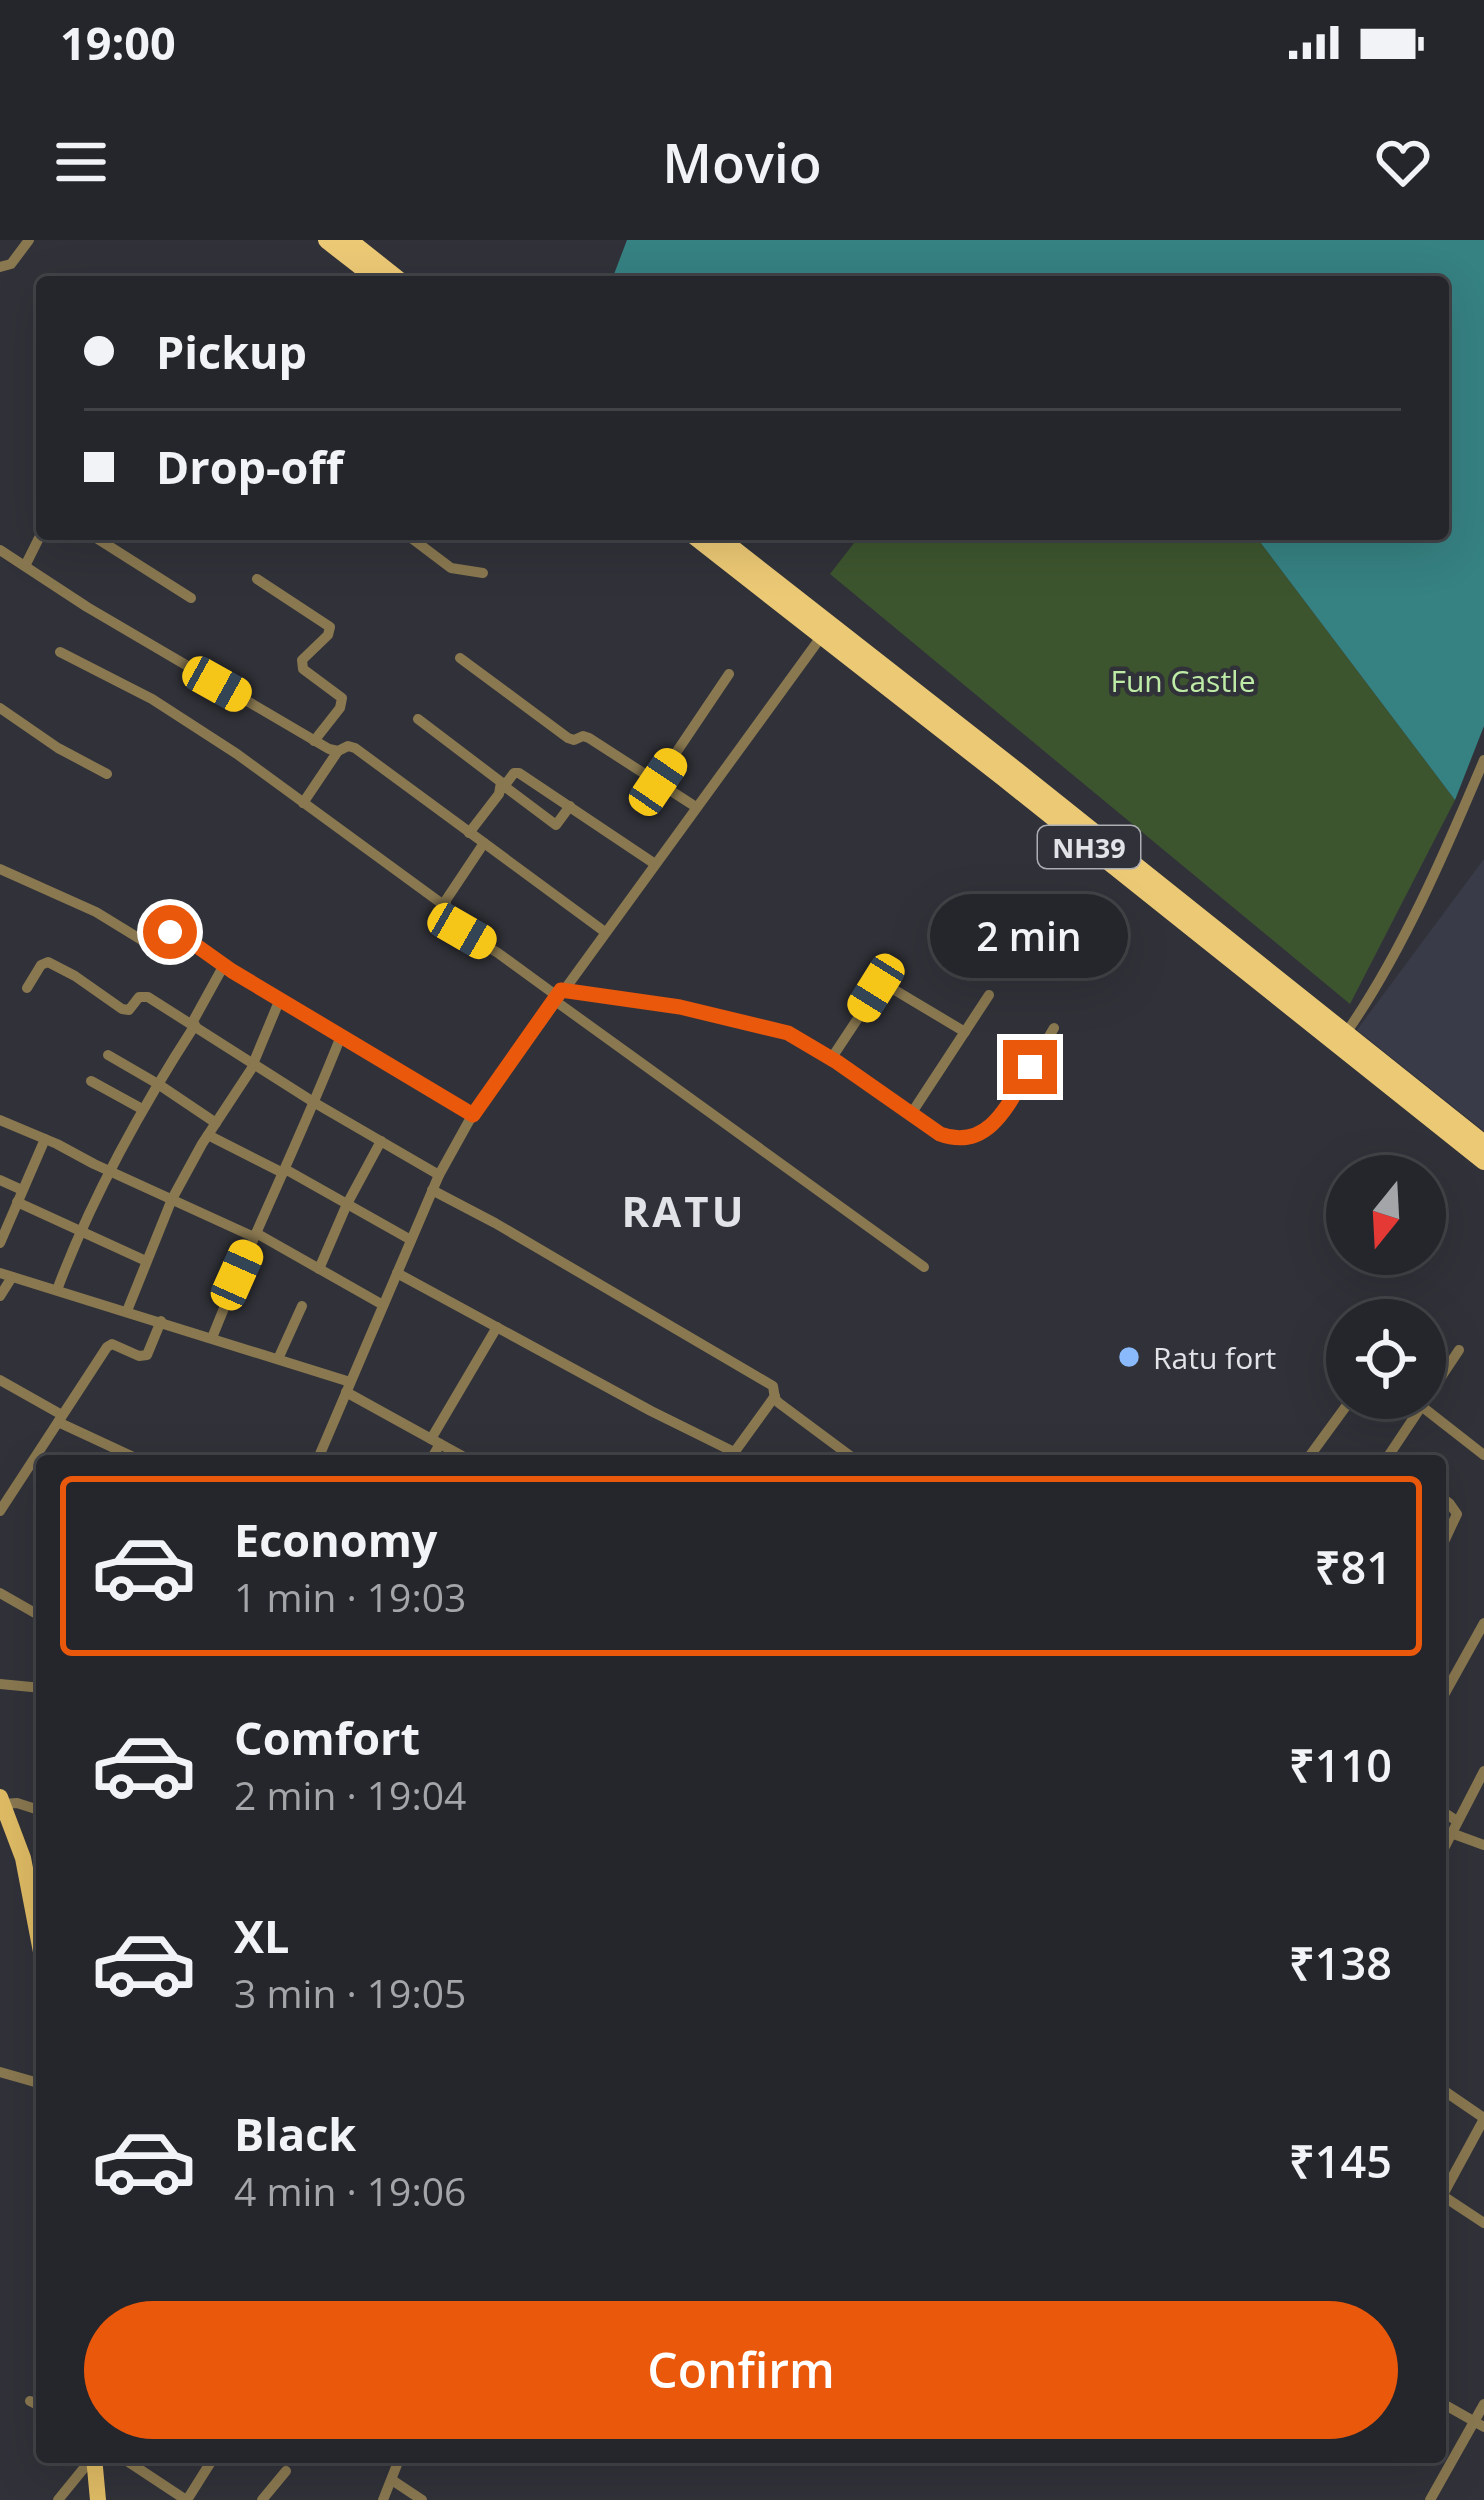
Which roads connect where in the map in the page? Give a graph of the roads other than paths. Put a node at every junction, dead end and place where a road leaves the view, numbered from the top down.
1 (29, 240) edge
2 (327, 240) edge
3 (348, 240) edge
4 (0, 267) edge
5 (373, 276) edge
6 (393, 276) edge
7 (38, 540) edge
8 (99, 540) edge
9 (414, 540) edge
10 (700, 540) edge
11 (722, 540) edge
12 (0, 550) edge
13 (25, 566) junction
14 (483, 573) dead end
15 (257, 578) dead end
16 (191, 598) dead end
17 (821, 637) junction
18 (60, 652) dead end
19 (460, 658) dead end
20 (730, 674) dead end
21 (0, 708) edge
22 (418, 719) dead end
23 (314, 741) junction
24 (338, 751) junction
25 (1484, 760) edge
26 (107, 774) dead end
27 (658, 782) junction
28 (503, 788) junction
29 (303, 803) junction
30 (570, 806) junction
31 (696, 807) junction
32 (469, 832) junction
33 (484, 843) junction
34 (655, 864) junction
35 (0, 869) edge
36 (445, 906) junction
37 (604, 932) junction
38 (224, 965) junction
39 (27, 988) dead end
40 (989, 995) dead end
41 (557, 996) junction
42 (280, 999) junction
43 (194, 1024) junction
44 (1054, 1028) dead end
45 (965, 1032) junction
46 (1346, 1033) junction
47 (341, 1036) junction
48 (109, 1055) dead end
49 (831, 1059) junction
50 (254, 1065) junction
51 (91, 1081) dead end
52 (158, 1084) junction
53 (315, 1103) junction
54 (142, 1109) junction
55 (911, 1114) junction
56 (473, 1115) junction
57 (0, 1120) edge
58 (216, 1123) junction
59 (208, 1136) junction
60 (45, 1139) junction
61 (381, 1141) junction
62 (1484, 1144) edge
63 (1484, 1161) edge
64 (110, 1170) junction
65 (284, 1170) junction
66 (439, 1175) junction
67 (0, 1180) edge
68 (432, 1190) junction
69 (20, 1196) junction
70 (172, 1199) junction
71 (347, 1204) junction
72 (80, 1231) junction
73 (255, 1235) junction
74 (411, 1240) junction
75 (0, 1243) edge
76 (146, 1261) junction
77 (924, 1267) dead end
78 (319, 1269) junction
79 (397, 1273) junction
80 (6, 1275) edge
81 (58, 1290) junction
82 (0, 1296) edge
83 (383, 1305) junction
84 (302, 1306) dead end
85 (127, 1311) junction
86 (161, 1322) junction
87 (497, 1327) junction
88 (212, 1338) junction
89 (1459, 1350) dead end
90 (278, 1359) junction
91 (1446, 1370) edge
92 (0, 1380) edge
93 (348, 1387) junction
94 (775, 1396) junction
95 (60, 1418) junction
96 (1337, 1419) edge
97 (1414, 1419) edge
98 (1438, 1419) edge
99 (435, 1441) junction
100 (131, 1455) edge
101 (320, 1455) edge
102 (432, 1455) edge
103 (460, 1455) edge
104 (729, 1455) edge
105 (732, 1455) edge
106 (849, 1455) edge
107 (1310, 1455) edge
108 (1391, 1455) edge
109 (1484, 1455) edge
110 (0, 1480) edge
111 (15, 1487) junction
112 (1446, 1501) edge
113 (0, 1511) edge
114 (1446, 1536) edge
115 (0, 1593) edge
116 (36, 1614) edge
117 (1484, 1623) edge
118 (0, 1684) edge
119 (36, 1688) edge
120 (1446, 1691) edge
121 (1482, 1778) edge
122 (1, 1800) edge
123 (36, 1809) edge
124 (1446, 1817) edge
125 (1454, 1827) junction
126 (1446, 1844) edge
127 (1484, 1846) edge
128 (36, 1926) edge
129 (0, 2072) edge
130 (36, 2082) edge
131 (1446, 2092) edge
132 (1484, 2118) edge
133 (1446, 2187) edge
134 (1446, 2199) edge
135 (1484, 2223) edge
136 (1484, 2404) edge
137 (1446, 2405) edge
138 (1479, 2424) edge
139 (88, 2463) edge
140 (94, 2463) edge
141 (130, 2463) edge
142 (210, 2463) edge
143 (397, 2463) edge
144 (286, 2470) dead end
145 (392, 2480) junction
146 (1432, 2499) edge
147 (58, 2500) edge
148 (98, 2500) edge
149 (186, 2500) edge
150 (262, 2500) edge
151 (383, 2500) edge
152 (422, 2500) edge

1 - 4 street
2 - 5 highway
3 - 6 highway
7 - 13 street
8 - 16 street
9 - 14 street
10 - 17 highway, NH39
11 - 46 highway, NH39
12 - 13 street
13 - 23 street
15 - 23 street
17 - 31 street
17 - 63 highway, NH39
18 - 29 street
19 - 27 street
20 - 27 street
21 - 26 street
22 - 28 street
23 - 24 street
24 - 29 street
24 - 32 street
25 - 46 street
27 - 31 street
28 - 30 street
28 - 30 street
28 - 32 street
29 - 36 street
30 - 34 street
31 - 34 street
32 - 33 street
33 - 36 street
33 - 37 street
34 - 37 street
35 - 38 street
36 - 41 street
37 - 41 street
38 - 42 street
38 - 43 street
39 - 43 street
40 - 45 street
41 - 49 street
41 - 56 street
41 - 77 street
42 - 47 street
42 - 50 street
43 - 50 street
43 - 52 street
44 - 55 street
45 - 49 street
45 - 55 street
46 - 62 highway, NH39
47 - 53 street
47 - 56 street
48 - 52 street
49 - 55 street
50 - 53 street
50 - 58 street
51 - 54 street
52 - 54 street
52 - 58 street
53 - 61 street
53 - 65 street
54 - 64 street
56 - 66 street
57 - 60 street
58 - 59 street
59 - 65 street
59 - 70 street
60 - 64 street
60 - 69 street
61 - 66 street
61 - 71 street
64 - 70 street
64 - 72 street
65 - 71 street
65 - 73 street
66 - 68 street
67 - 69 street
68 - 74 street
68 - 94 street
69 - 72 street
69 - 75 street
70 - 73 street
70 - 76 street
71 - 74 street
71 - 78 street
72 - 76 street
72 - 81 street
73 - 78 street
73 - 88 street
74 - 79 street
76 - 85 street
78 - 83 street
79 - 83 street
79 - 87 street
80 - 81 street
80 - 82 street
81 - 85 street
83 - 93 street
84 - 90 street
85 - 86 street
86 - 88 street
86 - 95 street
87 - 99 street
87 - 104 street
88 - 90 street
89 - 91 street
90 - 93 street
92 - 95 street
93 - 99 street
93 - 101 street
94 - 105 street
94 - 106 street
95 - 100 street
95 - 111 street
96 - 107 street
97 - 108 street
98 - 109 street
99 - 102 street
99 - 103 street
110 - 111 street
111 - 113 street
112 - 114 street
115 - 116 street
117 - 120 street
118 - 119 street
121 - 125 street
122 - 123 street
122 - 128 main road
124 - 125 street
125 - 126 street
125 - 127 street
129 - 130 street
131 - 132 street
132 - 133 street
134 - 135 street
136 - 138 street
137 - 138 street
138 - 146 street
139 - 147 street
140 - 148 main road
141 - 149 street
142 - 149 street
143 - 145 street
144 - 150 street
145 - 151 street
145 - 152 street

